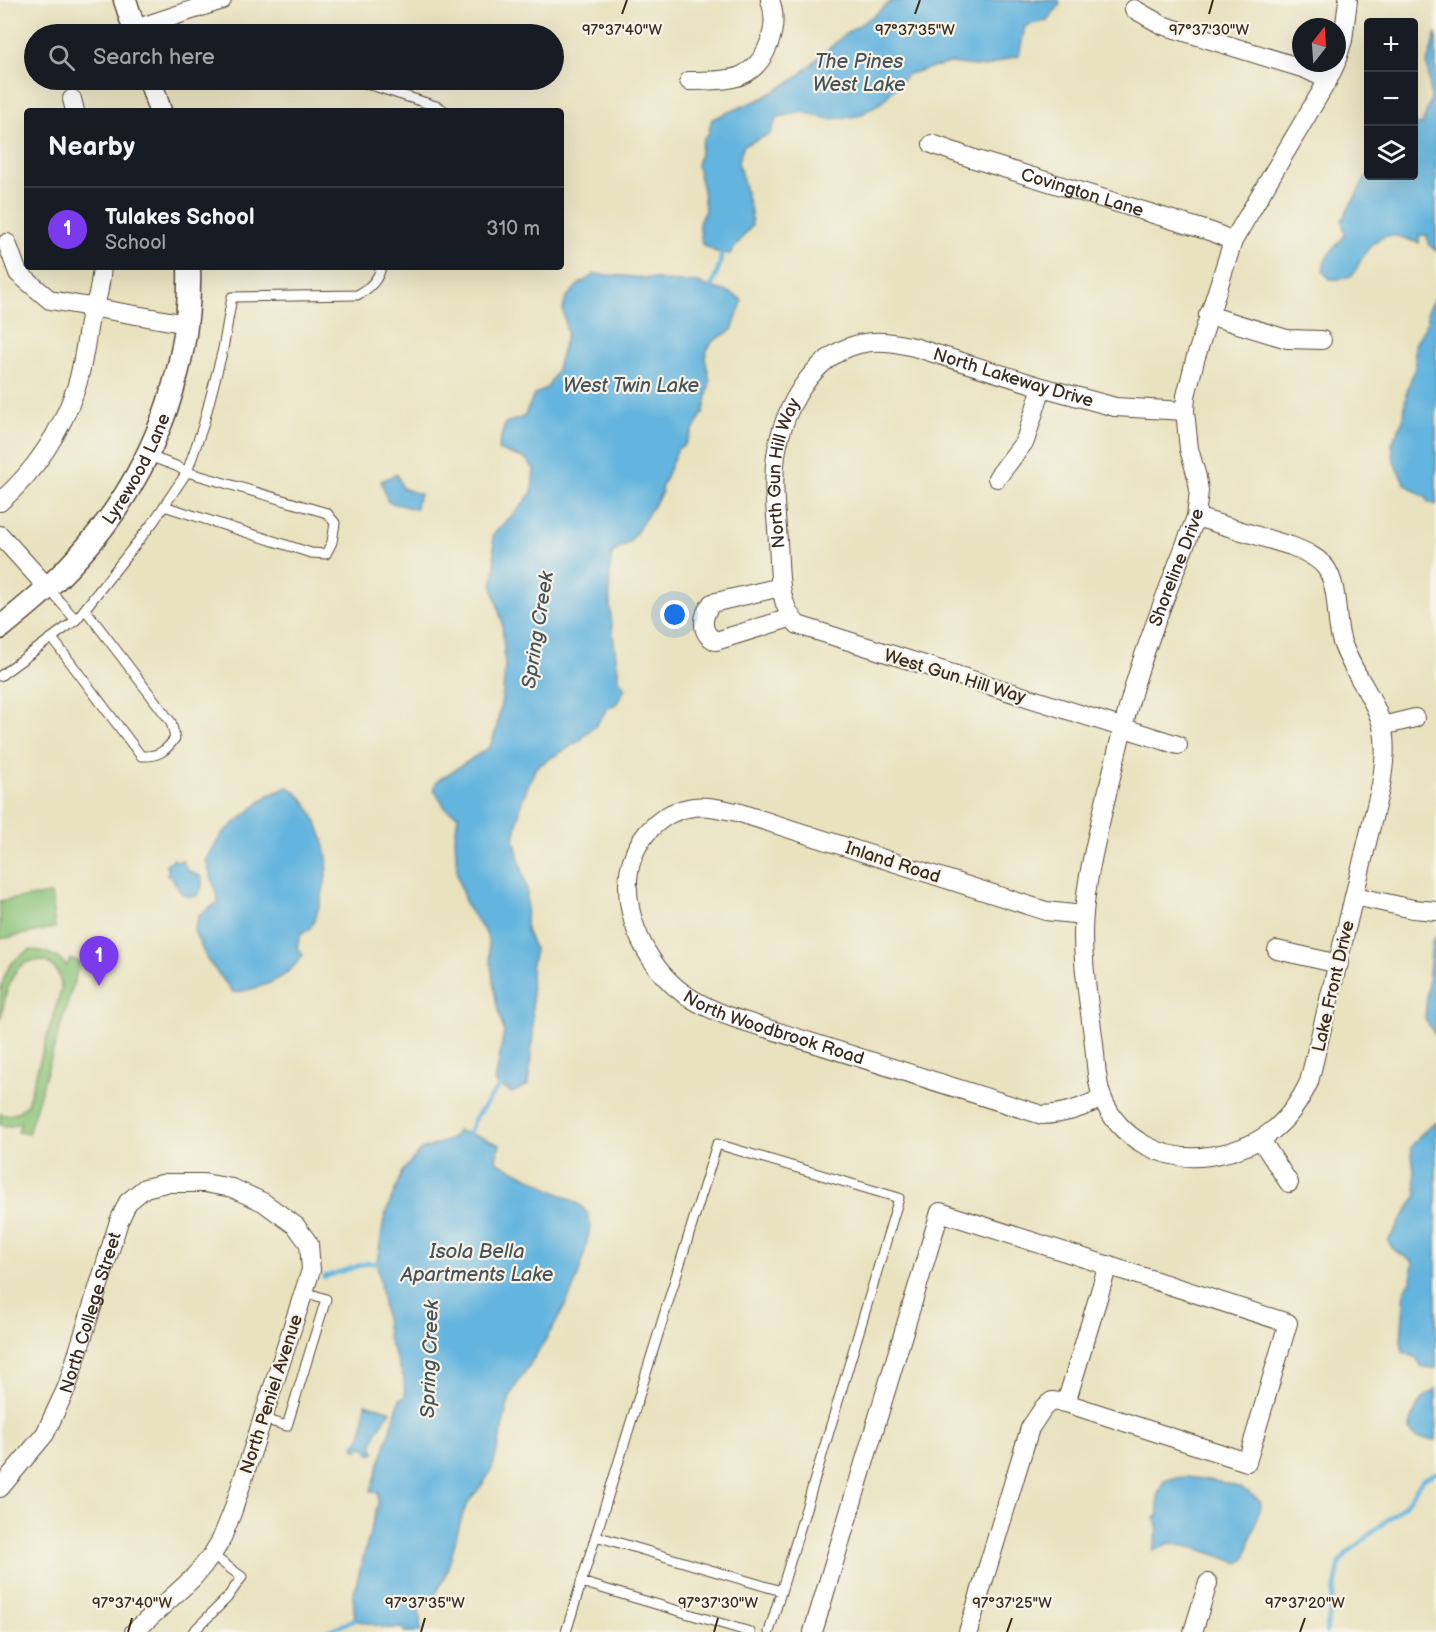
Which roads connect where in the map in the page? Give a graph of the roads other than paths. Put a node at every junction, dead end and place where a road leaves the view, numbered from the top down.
1 (125, 0) edge
2 (222, 0) edge
3 (771, 0) edge
4 (1348, 0) edge
5 (1134, 9) dead end
6 (1346, 18) edge
7 (132, 24) edge
8 (157, 24) edge
9 (1331, 72) edge
10 (1328, 80) junction
11 (689, 81) dead end
12 (153, 90) edge
13 (386, 90) edge
14 (159, 108) edge
15 (440, 108) edge
16 (932, 144) dead end
17 (1233, 241) junction
18 (7, 243) dead end
19 (102, 270) edge
20 (189, 270) edge
21 (381, 270) edge
22 (92, 308) junction
23 (1208, 315) junction
24 (187, 324) junction
25 (1322, 340) dead end
26 (844, 349) joint
27 (1041, 387) junction
28 (1185, 411) junction
29 (146, 455) junction
30 (186, 472) junction
31 (997, 478) dead end
32 (0, 502) edge
33 (164, 506) junction
34 (1196, 517) junction
35 (0, 535) edge
36 (781, 587) junction
37 (48, 588) junction
38 (85, 609) junction
39 (790, 618) junction
40 (76, 620) junction
41 (0, 628) edge
42 (52, 638) junction
43 (0, 676) edge
44 (1415, 718) dead end
45 (1382, 726) junction
46 (1123, 728) junction
47 (1178, 745) dead end
48 (704, 807) joint
49 (1355, 896) junction
50 (1436, 911) edge
51 (1083, 915) junction
52 (1277, 950) dead end
53 (1339, 964) junction
54 (1102, 1098) junction
55 (1261, 1140) junction
56 (204, 1183) joint
57 (1289, 1183) dead end
58 (1108, 1265) junction
59 (305, 1292) junction
60 (1066, 1403) junction
61 (263, 1419) junction
62 (0, 1488) edge
63 (596, 1536) junction
64 (212, 1555) junction
65 (581, 1582) junction
66 (1208, 1583) dead end
67 (781, 1591) junction
68 (134, 1632) edge
69 (193, 1632) edge
70 (566, 1632) edge
71 (750, 1632) edge
72 (769, 1632) edge
73 (813, 1632) edge
74 (968, 1632) edge
75 (1193, 1632) edge

1 - 7 street
2 - 8 street
3 - 11 street
4 - 6 street, Shoreline Drive
5 - 10 street
9 - 10 street, Shoreline Drive
10 - 17 street, Shoreline Drive
12 - 14 street
13 - 15 lane
16 - 17 street, Covington Lane
17 - 23 street, Shoreline Drive
18 - 22 street
19 - 22 street
20 - 24 street, Lyrewood Lane
21 - 30 lane
22 - 24 street
22 - 32 street
23 - 25 street
23 - 28 street, Shoreline Drive
24 - 29 street, Lyrewood Lane
26 - 27 street, North Lakeway Drive
26 - 36 street, North Gun Hill Way
27 - 28 street, North Lakeway Drive
27 - 31 street
28 - 34 street, Shoreline Drive
29 - 30 lane
29 - 37 street, Lyrewood Lane
30 - 33 lane
30 - 33 lane
33 - 38 lane
34 - 45 street, Lake Front Drive
34 - 46 street, Shoreline Drive
35 - 37 street
36 - 39 street, North Gun Hill Way
36 - 39 street
37 - 40 lane
37 - 41 street, Lyrewood Lane
38 - 40 lane
38 - 42 lane
39 - 46 street, West Gun Hill Way
40 - 42 lane
42 - 43 lane
44 - 45 street
45 - 49 street, Lake Front Drive
46 - 47 street, West Gun Hill Way
46 - 51 street, Shoreline Drive
48 - 51 street, Inland Road
48 - 54 street, North Woodbrook Road
49 - 50 street
49 - 53 street, Lake Front Drive
51 - 54 street, Shoreline Drive
52 - 53 street
53 - 55 street, Lake Front Drive
54 - 55 street, Lake Front Drive
55 - 57 street
56 - 59 street, North Peniel Avenue
56 - 62 street, North College Street
58 - 60 street
58 - 60 street
58 - 73 street
59 - 61 street, North Peniel Avenue
59 - 61 lane
60 - 74 street
61 - 64 street, North Peniel Avenue
63 - 65 lane
63 - 67 lane
63 - 67 lane
64 - 68 street, North Peniel Avenue
64 - 69 lane
65 - 70 lane
65 - 71 lane
66 - 75 street
67 - 72 lane

